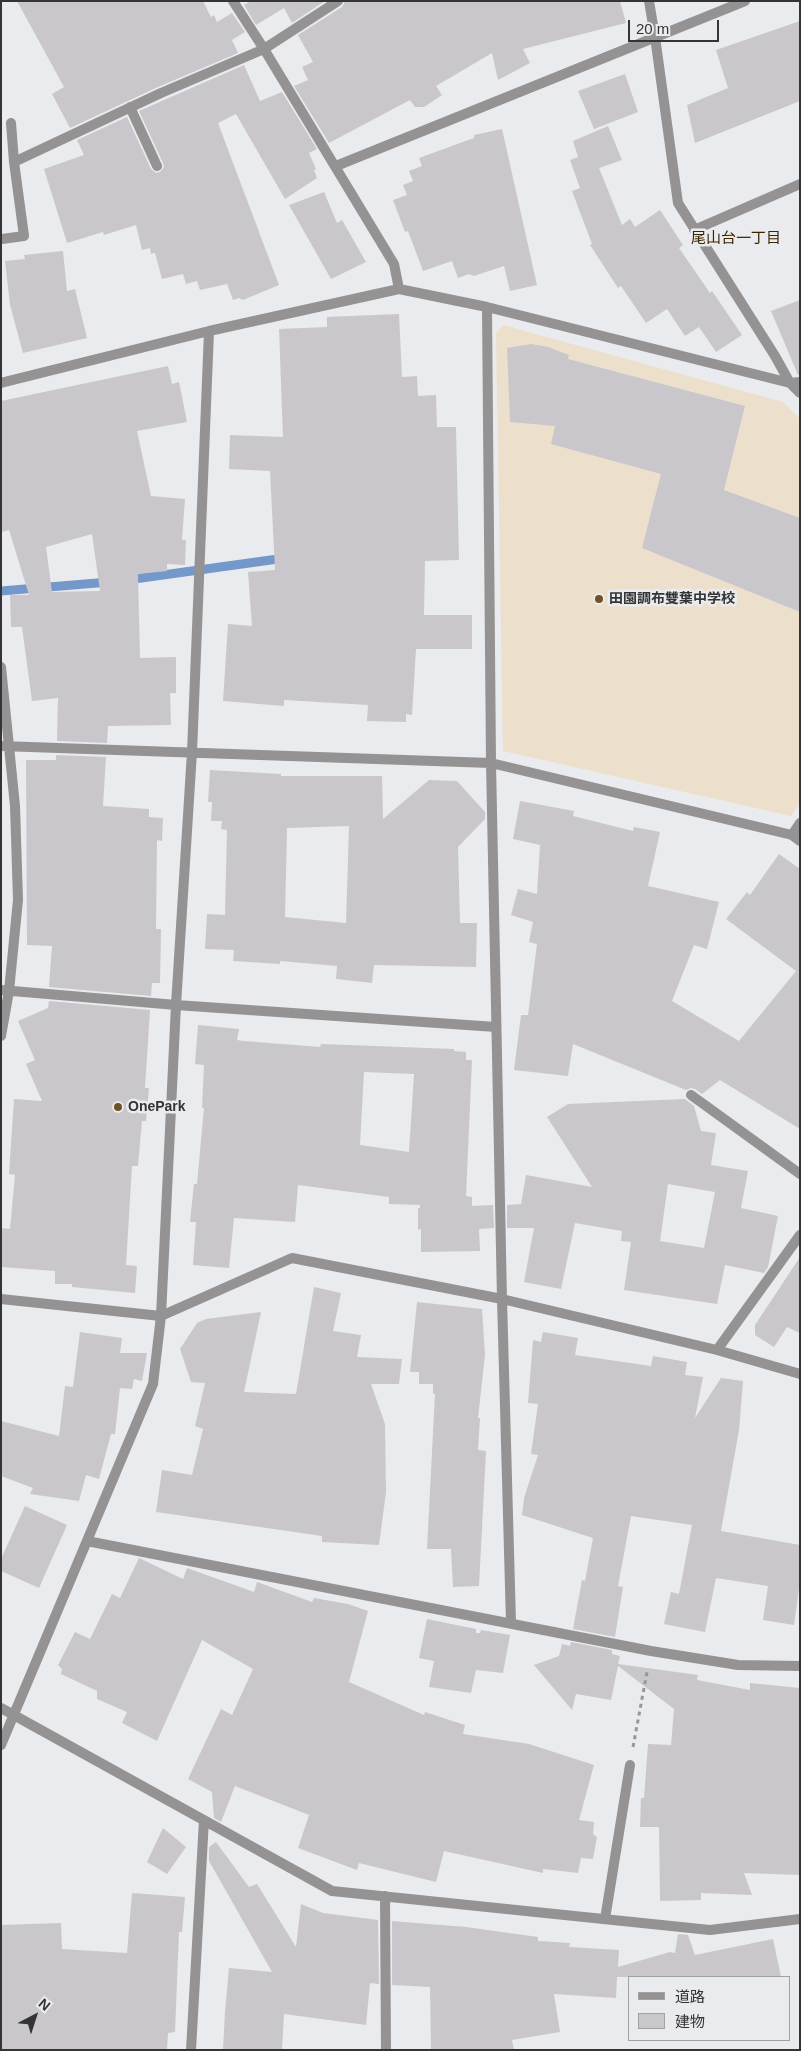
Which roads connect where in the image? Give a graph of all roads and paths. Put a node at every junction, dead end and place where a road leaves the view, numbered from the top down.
1 (233, 1) edge
2 (338, 1) edge
3 (649, 1) edge
4 (745, 1) edge
5 (655, 37) junction
6 (264, 48) junction
7 (130, 107) junction
8 (11, 123) dead end
9 (14, 162) junction
10 (157, 166) dead end
11 (336, 166) junction
12 (800, 184) edge
13 (694, 230) junction
14 (2, 239) edge
15 (399, 289) junction
16 (487, 307) junction
17 (209, 331) junction
18 (795, 382) edge
19 (1, 383) edge
20 (800, 393) edge
21 (1, 667) edge
22 (4, 746) edge
23 (192, 752) junction
24 (491, 763) junction
25 (800, 823) edge
26 (796, 838) edge
27 (5, 990) edge
28 (176, 1005) junction
29 (496, 1027) junction
30 (1, 1036) edge
31 (691, 1095) dead end
32 (800, 1174) edge
33 (800, 1235) edge
34 (1, 1299) edge
35 (502, 1299) junction
36 (161, 1316) junction
37 (717, 1350) junction
38 (800, 1374) edge
39 (87, 1540) junction
40 (511, 1623) junction
41 (651, 1651) junction
42 (800, 1666) edge
43 (1, 1708) edge
44 (13, 1714) junction
45 (1, 1745) edge
46 (630, 1765) joint
47 (204, 1820) junction
48 (385, 1896) junction
49 (605, 1919) junction
50 (800, 1919) edge
51 (191, 2050) edge
52 (386, 2050) edge

1 - 6 street
2 - 6 street
3 - 5 street
4 - 5 street
5 - 11 street
5 - 13 street
6 - 7 street
6 - 11 street
7 - 9 street
7 - 10 street
8 - 9 street
9 - 14 street
11 - 15 street
12 - 13 street
13 - 18 street
15 - 16 street
15 - 17 street
16 - 18 street
16 - 24 street
17 - 19 street
17 - 23 street
18 - 20 street
21 - 22 street
22 - 23 street
22 - 27 street
23 - 24 street
23 - 28 street
24 - 26 street
24 - 29 street
25 - 26 street
27 - 28 street
27 - 30 street
28 - 29 street
28 - 36 street
29 - 35 street
31 - 32 street
33 - 37 street
34 - 36 street
35 - 36 street
35 - 37 street
35 - 40 street
36 - 39 street
37 - 38 street
39 - 40 street
39 - 44 street
40 - 41 street
41 - 42 street
41 - 46 path
43 - 44 street
44 - 45 street
44 - 47 street
46 - 49 street
47 - 48 street
47 - 51 street
48 - 49 street
48 - 52 street
49 - 50 street

